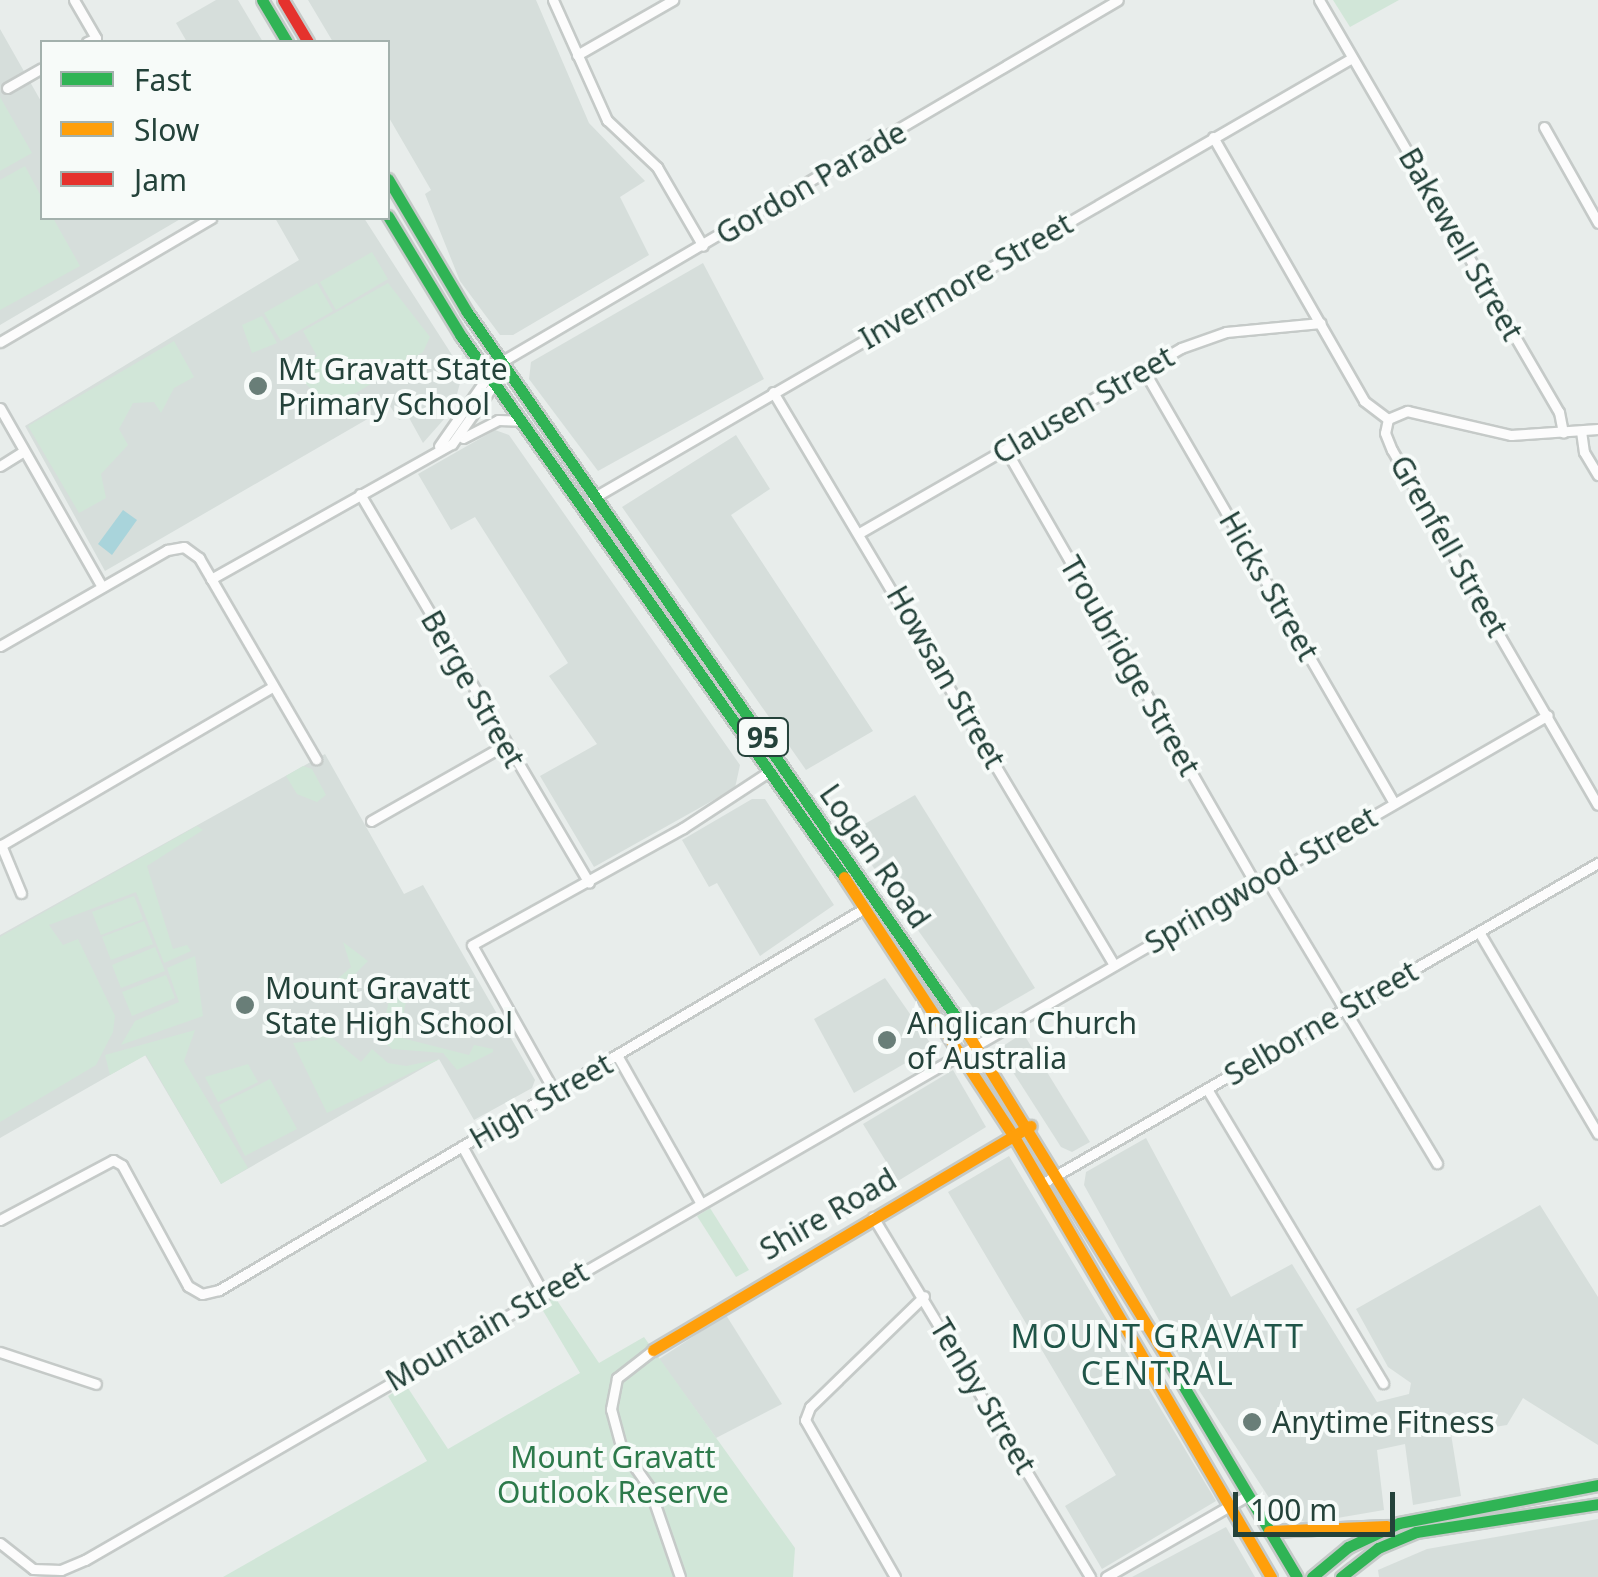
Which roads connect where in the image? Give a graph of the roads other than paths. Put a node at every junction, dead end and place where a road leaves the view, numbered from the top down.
1 (74, 0) edge
2 (262, 0) edge
3 (283, 0) edge
4 (553, 0) edge
5 (673, 0) edge
6 (1319, 0) edge
7 (1119, 2) edge
8 (91, 40) edge
9 (286, 40) edge
10 (307, 40) edge
11 (577, 55) junction
12 (1352, 58) junction
13 (40, 69) edge
14 (7, 88) dead end
15 (1544, 127) dead end
16 (1214, 137) junction
17 (390, 183) edge
18 (390, 219) edge
19 (208, 220) edge
20 (1598, 224) edge
21 (703, 246) junction
22 (1321, 323) junction
23 (0, 342) edge
24 (502, 362) junction
25 (1144, 369) junction
26 (491, 380) junction
27 (773, 392) junction
28 (0, 408) edge
29 (1388, 419) junction
30 (520, 421) junction
31 (1598, 430) edge
32 (1582, 431) junction
33 (1563, 432) junction
34 (452, 444) junction
35 (1006, 450) junction
36 (24, 452) junction
37 (429, 454) junction
38 (0, 466) edge
39 (1598, 475) edge
40 (360, 494) junction
41 (596, 496) junction
42 (580, 505) junction
43 (860, 532) junction
44 (211, 579) junction
45 (102, 587) junction
46 (0, 646) edge
47 (272, 688) junction
48 (1548, 714) junction
49 (505, 746) junction
50 (316, 759) dead end
51 (770, 771) junction
52 (1394, 803) junction
53 (1598, 805) edge
54 (370, 821) dead end
55 (0, 845) edge
56 (1598, 863) edge
57 (1260, 880) junction
58 (589, 882) junction
59 (21, 893) dead end
60 (870, 904) junction
61 (1478, 932) junction
62 (1114, 966) junction
63 (1342, 1010) junction
64 (974, 1044) junction
65 (958, 1053) junction
66 (618, 1057) junction
67 (1206, 1089) junction
68 (554, 1090) junction
69 (1030, 1126) junction
70 (1598, 1134) edge
71 (1013, 1135) junction
72 (462, 1146) junction
73 (1437, 1163) dead end
74 (1059, 1174) junction
75 (1044, 1183) junction
76 (700, 1202) junction
77 (873, 1217) junction
78 (0, 1220) edge
79 (543, 1293) junction
80 (924, 1296) junction
81 (653, 1350) joint
82 (0, 1352) edge
83 (96, 1384) dead end
84 (1383, 1384) dead end
85 (1598, 1485) edge
86 (1247, 1496) junction
87 (1232, 1504) junction
88 (1598, 1504) edge
89 (1388, 1527) junction
90 (1269, 1531) junction
91 (0, 1542) edge
92 (1342, 1576) edge
93 (680, 1577) edge
94 (895, 1577) edge
95 (1090, 1577) edge
96 (1106, 1577) edge
97 (1271, 1577) edge
98 (1297, 1577) edge
99 (1312, 1577) edge

1 - 8 street
2 - 9 main road
3 - 10 main road
4 - 11 street
5 - 11 street
6 - 12 street, Bakewell Street
7 - 21 street, Gordon Parade
11 - 21 street
12 - 16 street, Invermore Street
12 - 33 street, Bakewell Street
13 - 14 street
15 - 20 street
16 - 22 street, Grenfell Street
16 - 27 street, Invermore Street
17 - 24 main road, Logan Road / 95
18 - 26 main road, Logan Road / 95
19 - 23 street
21 - 24 street, Gordon Parade
22 - 25 street, Clausen Street
22 - 29 street, Grenfell Street
24 - 26 main road
24 - 41 main road, Logan Road / 95
25 - 35 street, Clausen Street
25 - 52 street, Hicks Street
26 - 30 main road, Logan Road / 95
26 - 34 street
26 - 37 street
27 - 41 street, Invermore Street
27 - 43 street, Howsan Street
28 - 36 street
29 - 33 street
29 - 48 street, Grenfell Street
30 - 34 street
30 - 42 main road, Logan Road / 95
31 - 32 street
32 - 33 street
32 - 39 street
34 - 37 street
35 - 43 street, Clausen Street
35 - 57 street, Troubridge Street
36 - 38 street
36 - 45 street
37 - 40 street
40 - 44 street
40 - 49 street, Berge Street
41 - 42 street, Invermore Street
41 - 60 main road, Logan Road / 95
42 - 51 main road, Logan Road / 95
43 - 62 street, Howsan Street
44 - 45 street
44 - 47 street
45 - 46 street
47 - 50 street
47 - 55 street
48 - 52 street, Springwood Street
48 - 53 street, Grenfell Street
49 - 54 street
49 - 58 street, Berge Street
51 - 58 street
51 - 60 main road, Logan Road / 95
52 - 57 street, Springwood Street
55 - 59 street
56 - 61 street, Selborne Street
57 - 62 street, Springwood Street
57 - 63 street, Troubridge Street
58 - 68 street
60 - 64 main road, Logan Road / 95
60 - 65 main road, Logan Road / 95
60 - 66 street, High Street
61 - 63 street, Selborne Street
61 - 70 street
62 - 64 street, Springwood Street
63 - 67 street, Selborne Street
63 - 73 street, Troubridge Street
64 - 65 street, Mountain Street
64 - 69 main road, Logan Road / 95
65 - 71 main road, Logan Road / 95
65 - 76 street, Mountain Street
66 - 68 street, High Street
66 - 76 street
67 - 74 street, Selborne Street
67 - 84 street
68 - 72 street, High Street
69 - 71 main road, Shire Road
69 - 74 main road, Logan Road / 95
71 - 75 main road, Logan Road / 95
71 - 77 main road, Shire Road
72 - 78 street, High Street
72 - 79 street
74 - 75 street, Selborne Street
74 - 86 main road, Logan Road / 95
75 - 87 main road, Logan Road / 95
76 - 79 street, Mountain Street
77 - 80 street, Tenby Street
77 - 81 main road, Shire Road
79 - 91 street, Mountain Street
80 - 94 street
80 - 95 street, Tenby Street
81 - 93 street
82 - 83 street
85 - 89 main road
86 - 87 street
86 - 90 main road, Logan Road / 95
87 - 96 street
87 - 97 main road, Logan Road / 95
88 - 92 main road
89 - 90 main road
89 - 99 main road
90 - 98 main road, Logan Road / 95

